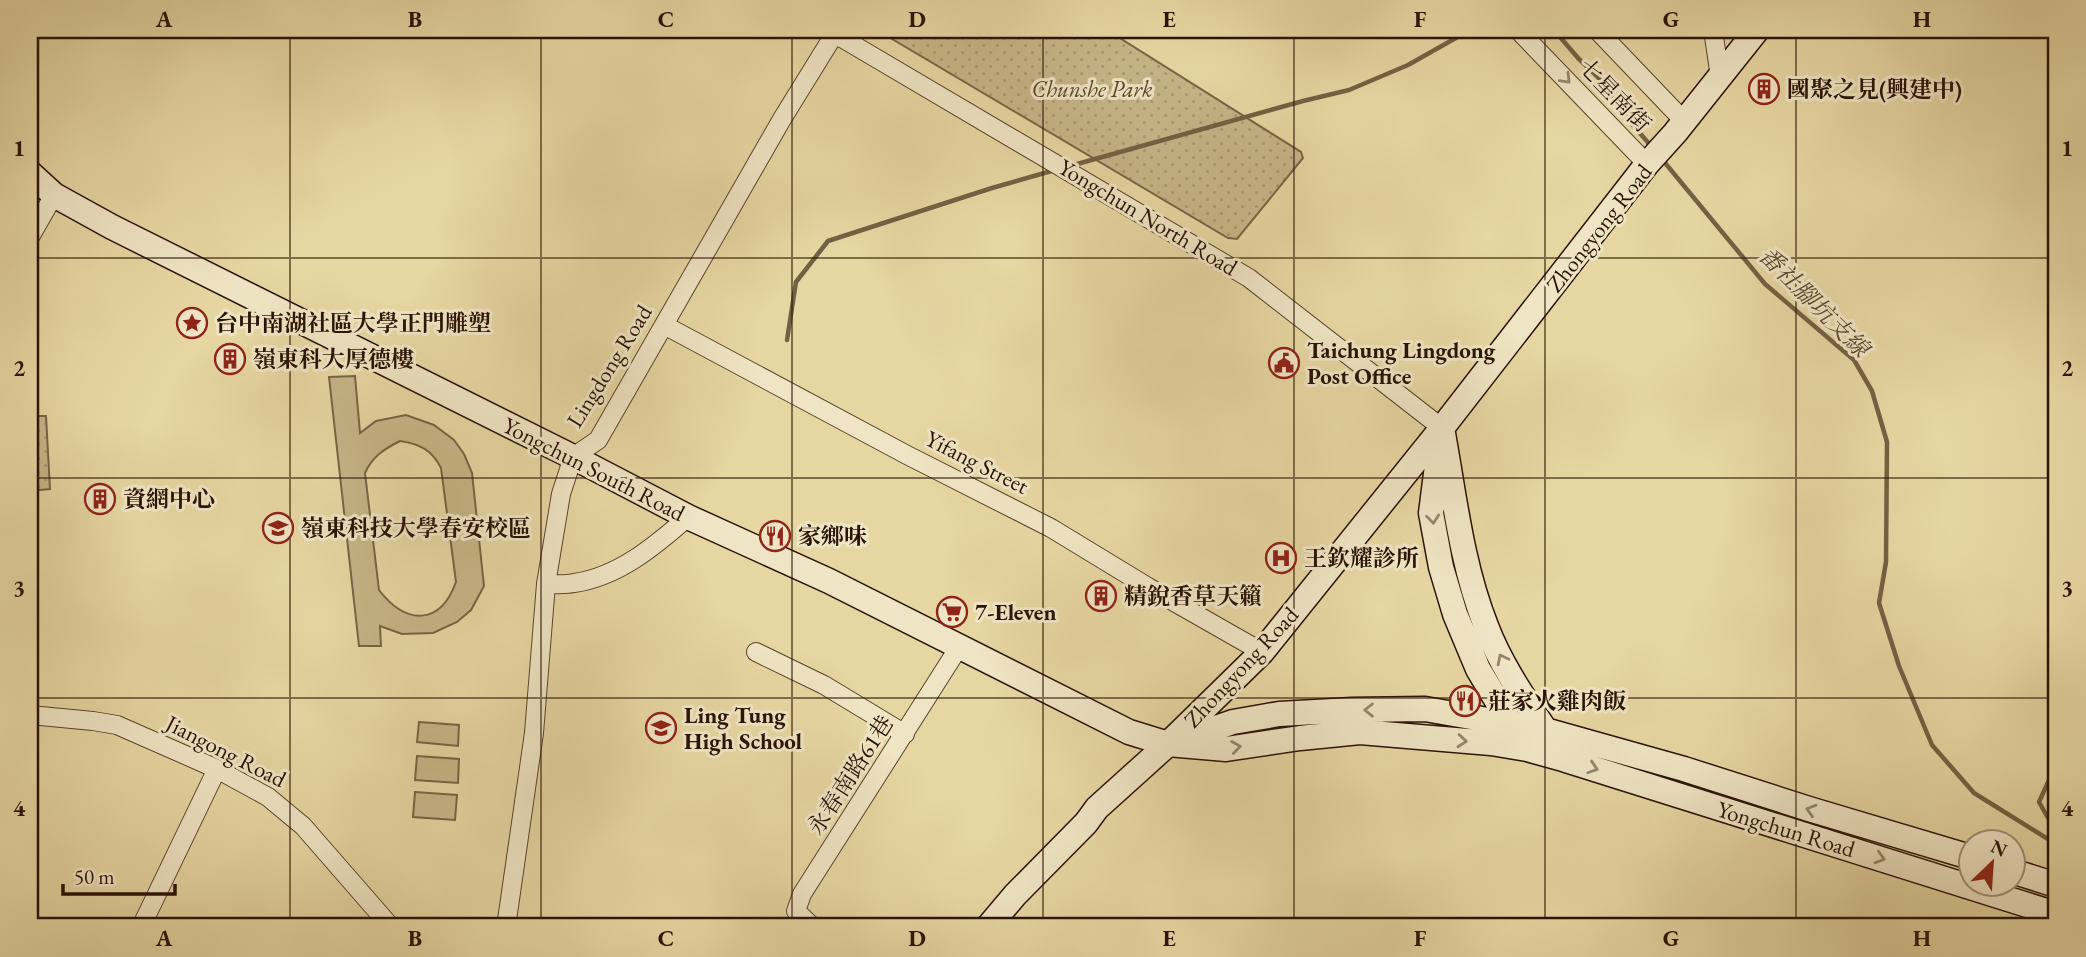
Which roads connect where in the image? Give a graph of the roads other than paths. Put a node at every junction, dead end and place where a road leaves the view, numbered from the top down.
1 (1518, 30) edge
2 (1597, 30) edge
3 (1713, 30) edge
4 (1757, 30) edge
5 (836, 32) edge
6 (1720, 77) junction
7 (1680, 127) junction
8 (1651, 161) junction
9 (30, 173) edge
10 (54, 195) junction
11 (30, 237) edge
12 (664, 325) junction
13 (1442, 428) junction
14 (573, 457) junction
15 (688, 517) junction
16 (546, 584) junction
17 (959, 647) junction
18 (756, 652) dead end
19 (1262, 652) junction
20 (30, 715) edge
21 (1510, 723) junction
22 (1545, 730) junction
23 (905, 734) junction
24 (1168, 744) junction
25 (1527, 749) junction
26 (1563, 759) junction
27 (217, 769) junction
28 (1956, 853) edge
29 (2026, 876) edge
30 (2049, 883) edge
31 (2050, 912) edge
32 (141, 927) edge
33 (391, 927) edge
34 (506, 927) edge
35 (813, 927) edge
36 (988, 927) edge

1 -> 8 street, 七星南街
2 - 7 street
3 - 6 street
4 - 6 street
5 - 12 street, Lingdong Road
5 - 13 street, Yongchun North Road
6 - 7 street
7 - 8 street, Zhongyong Road
8 - 13 street, Zhongyong Road
9 - 10 street, Yongchun South Road
10 - 11 street
10 - 14 street, Yongchun South Road
12 - 14 street, Lingdong Road
12 - 19 street, Yifang Street
13 - 19 street, Zhongyong Road
13 -> 21 street
22 -> 13 street
14 - 15 street, Yongchun South Road
14 - 16 street, Lingdong Road
15 - 16 street
15 - 17 street, Yongchun South Road
16 - 34 street, Lingdong Road
17 - 23 street, 永春南路61巷
17 - 24 street, Yongchun South Road
18 - 23 street
19 - 24 street, Zhongyong Road
20 - 27 street, Jiangong Road
21 - 22 street, Yongchun Road
21 -> 24 street
21 - 25 street
22 - 26 street
28 -> 22 street, Yongchun Road
23 - 35 street, 永春南路61巷
24 -> 25 street, Yongchun South Road
24 - 36 street, Zhongyong Road
25 - 26 street, Yongchun Road
26 -> 31 street, Yongchun Road
27 - 32 street
27 - 33 street, Jiangong Road
29 - 30 street

